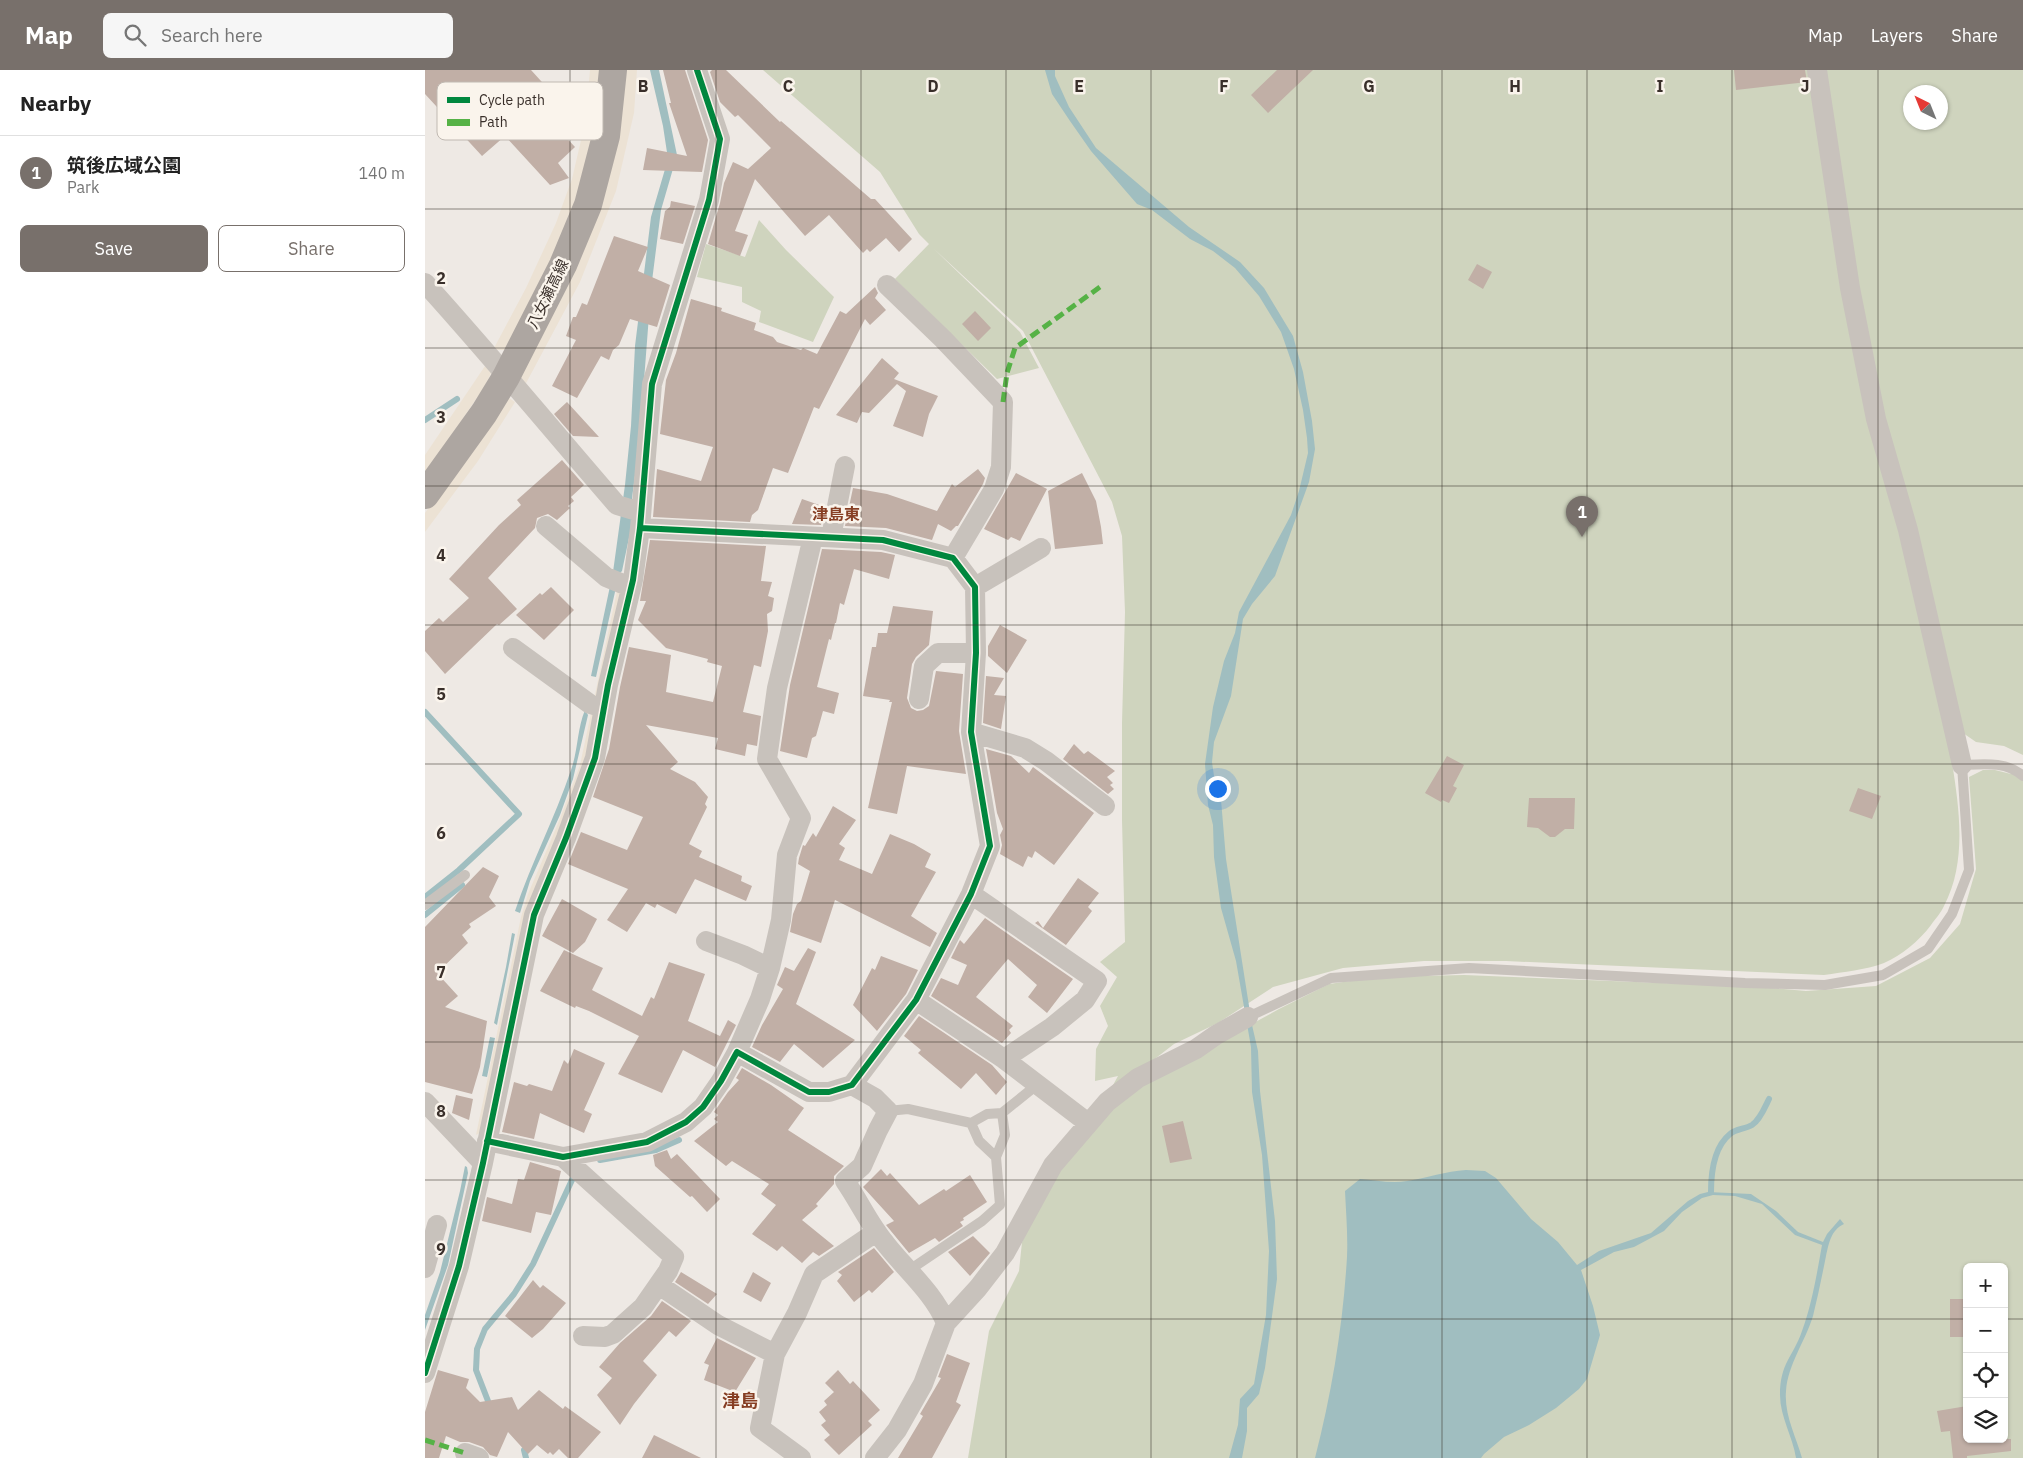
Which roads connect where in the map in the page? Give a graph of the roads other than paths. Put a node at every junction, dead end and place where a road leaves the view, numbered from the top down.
1 (613, 70) edge
2 (697, 70) edge
3 (1817, 70) edge
4 (425, 283) edge
5 (887, 285) dead end
6 (506, 377) junction
7 (845, 466) dead end
8 (425, 495) edge
9 (640, 520) junction
10 (546, 526) dead end
11 (822, 537) junction
12 (1041, 548) dead end
13 (953, 558) junction
14 (630, 586) junction
15 (975, 587) junction
16 (513, 648) dead end
17 (976, 653) junction
18 (919, 699) dead end
19 (604, 708) junction
20 (971, 732) junction
21 (1962, 766) junction
22 (2023, 776) edge
23 (1105, 806) dead end
24 (465, 875) dead end
25 (971, 894) junction
26 (425, 905) edge
27 (706, 941) dead end
28 (770, 968) junction
29 (916, 1000) junction
30 (1248, 1016) joint
31 (737, 1052) junction
32 (1004, 1059) junction
33 (1038, 1084) junction
34 (852, 1085) junction
35 (425, 1102) edge
36 (888, 1111) junction
37 (1002, 1113) junction
38 (971, 1123) junction
39 (1088, 1124) junction
40 (487, 1142) junction
41 (995, 1157) junction
42 (563, 1158) junction
43 (483, 1163) junction
44 (437, 1225) dead end
45 (876, 1232) junction
46 (425, 1268) edge
47 (908, 1271) junction
48 (659, 1285) junction
49 (946, 1324) junction
50 (583, 1336) dead end
51 (775, 1354) junction
52 (426, 1368) edge
53 (801, 1458) edge
54 (875, 1458) edge

1 - 6 main road, 八女瀬高線
2 - 9 street
3 - 21 street
4 - 6 street
5 - 13 street
6 - 8 main road, 八女瀬高線
6 - 9 street
7 - 11 street
9 - 11 street
9 - 14 street
10 - 14 street
11 - 13 street
11 - 28 street
12 - 15 street
13 - 15 street
14 - 19 street
15 - 17 street
16 - 19 street
17 - 18 street
17 - 20 street
19 - 40 street
20 - 23 street
20 - 25 street
21 - 22 lane
21 - 30 lane
24 - 26 lane
25 - 29 street
25 - 32 street
27 - 28 street
28 - 31 street
29 - 32 street
29 - 34 street
30 - 39 street
31 - 34 street
31 - 42 street
32 - 33 street
33 - 37 lane
33 - 39 street
34 - 36 street
35 - 43 street
36 - 38 lane
36 - 45 street
37 - 38 lane
37 - 41 lane
38 - 41 lane
39 - 49 street
40 - 42 street
40 - 43 street
41 - 47 lane
42 - 48 street
43 - 52 street
44 - 46 street
45 - 47 street
45 - 51 street
47 - 49 street
48 - 50 street
48 - 51 street
49 - 54 street
51 - 53 street

